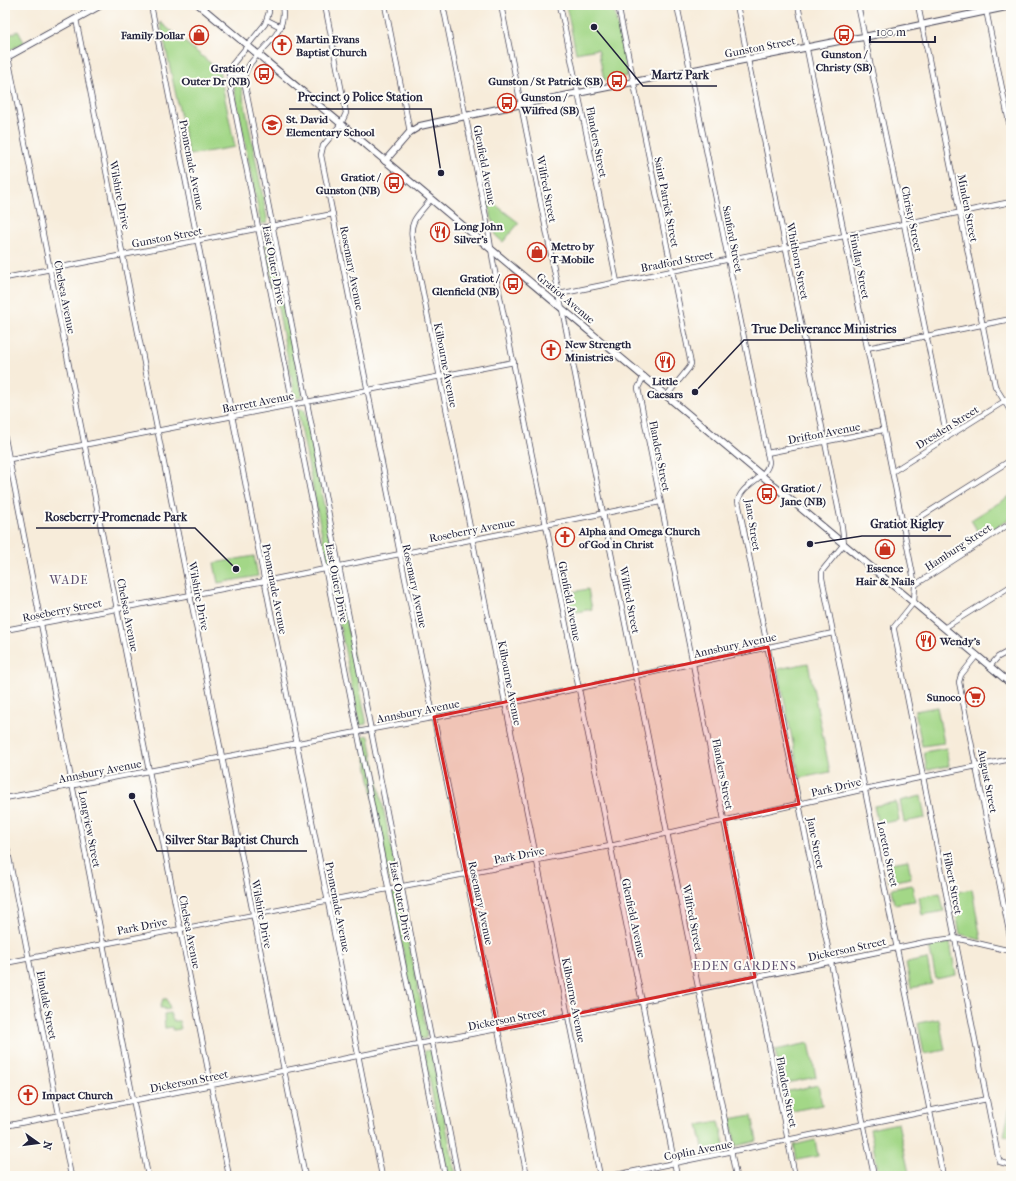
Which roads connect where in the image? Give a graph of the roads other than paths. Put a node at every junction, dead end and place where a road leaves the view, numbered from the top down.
1 (101, 5) edge
2 (151, 5) edge
3 (199, 5) edge
4 (268, 5) edge
5 (282, 5) edge
6 (325, 5) edge
7 (385, 5) edge
8 (443, 5) edge
9 (501, 5) edge
10 (560, 5) edge
11 (618, 5) edge
12 (677, 5) edge
13 (737, 5) edge
14 (798, 5) edge
15 (858, 5) edge
16 (918, 5) edge
17 (1011, 6) edge
18 (986, 8) edge
19 (76, 19) junction
20 (267, 20) junction
21 (922, 24) junction
22 (281, 27) junction
23 (864, 37) junction
24 (247, 45) junction
25 (806, 48) junction
26 (258, 55) junction
27 (7, 58) edge
28 (748, 59) junction
29 (690, 71) junction
30 (229, 73) junction
31 (244, 76) junction
32 (634, 82) junction
33 (578, 93) junction
34 (521, 105) junction
35 (466, 116) junction
36 (341, 124) junction
37 (410, 132) junction
38 (1011, 132) edge
39 (385, 161) junction
40 (431, 199) junction
41 (1011, 202) edge
42 (960, 213) junction
43 (333, 214) junction
44 (904, 224) junction
45 (272, 226) junction
46 (258, 229) junction
47 (844, 236) junction
48 (198, 241) junction
49 (491, 248) junction
50 (786, 248) junction
51 (123, 255) junction
52 (728, 260) junction
53 (50, 269) junction
54 (672, 271) junction
55 (5, 278) edge
56 (616, 282) junction
57 (559, 294) junction
58 (562, 308) junction
59 (1011, 319) edge
60 (983, 325) junction
61 (926, 336) junction
62 (867, 348) junction
63 (514, 362) junction
64 (440, 376) junction
65 (644, 376) junction
66 (367, 390) junction
67 (667, 396) junction
68 (1011, 397) edge
69 (1004, 401) junction
70 (307, 402) junction
71 (292, 404) junction
72 (1011, 412) edge
73 (232, 416) junction
74 (884, 430) junction
75 (158, 431) junction
76 (5, 438) edge
77 (946, 438) junction
78 (825, 442) junction
79 (85, 444) junction
80 (768, 453) junction
81 (7, 460) edge
82 (1011, 460) edge
83 (892, 472) junction
84 (762, 475) junction
85 (660, 502) junction
86 (603, 513) junction
87 (1011, 523) edge
88 (546, 525) junction
89 (903, 528) junction
90 (473, 539) junction
91 (844, 544) junction
92 (400, 554) junction
93 (339, 566) junction
94 (325, 569) junction
95 (264, 581) junction
96 (915, 585) junction
97 (1011, 586) edge
98 (190, 595) junction
99 (914, 602) junction
100 (117, 609) junction
101 (41, 623) junction
102 (944, 628) junction
103 (5, 630) edge
104 (834, 633) junction
105 (768, 647) junction
106 (1011, 650) edge
107 (977, 655) junction
108 (692, 663) junction
109 (990, 666) junction
110 (636, 676) junction
111 (1011, 684) edge
112 (579, 688) junction
113 (506, 704) junction
114 (434, 717) junction
115 (371, 729) junction
116 (358, 731) junction
117 (297, 744) junction
118 (222, 756) junction
119 (1011, 759) edge
120 (975, 766) junction
121 (149, 770) junction
122 (923, 777) junction
123 (72, 785) junction
124 (865, 789) junction
125 (5, 798) edge
126 (799, 804) junction
127 (724, 820) junction
128 (667, 833) junction
129 (5, 837) edge
130 (610, 846) junction
131 (537, 860) junction
132 (466, 874) junction
133 (402, 887) junction
134 (389, 889) junction
135 (327, 901) junction
136 (253, 915) junction
137 (180, 928) junction
138 (955, 938) junction
139 (1011, 941) edge
140 (102, 943) junction
141 (897, 947) junction
142 (1011, 951) edge
143 (29, 958) junction
144 (830, 962) junction
145 (5, 963) edge
146 (755, 977) junction
147 (698, 989) junction
148 (642, 1001) junction
149 (568, 1016) junction
150 (498, 1030) junction
151 (433, 1041) junction
152 (419, 1044) junction
153 (358, 1057) junction
154 (284, 1072) junction
155 (211, 1086) junction
156 (987, 1099) junction
157 (133, 1101) junction
158 (930, 1111) junction
159 (59, 1116) junction
160 (863, 1125) junction
161 (5, 1126) edge
162 (787, 1141) junction
163 (731, 1152) junction
164 (674, 1163) junction
165 (1011, 1165) edge
166 (71, 1176) edge
167 (148, 1176) edge
168 (229, 1176) edge
169 (305, 1176) edge
170 (382, 1176) edge
171 (446, 1176) edge
172 (458, 1176) edge
173 (527, 1176) edge
174 (600, 1176) edge
175 (611, 1176) edge
176 (677, 1176) edge
177 (736, 1176) edge
178 (795, 1176) edge
179 (874, 1176) edge
180 (943, 1176) edge

1 - 19 main road
2 - 48 street, Promenade Avenue
3 - 24 main road, Gratiot Avenue
4 - 20 street
5 - 22 street
6 - 36 street, Rosemary Avenue
7 - 37 street
8 - 35 street, Glenfield Avenue
9 - 34 street, Wilfred Street
10 - 33 street, Flanders Street
11 - 32 street, Saint Patrick Street
12 - 29 street, Sanford Street
13 - 28 street, Whithorn Street
14 - 25 street, Findlay Street
15 - 23 street, Christy Street
16 - 21 street, Minden Street
17 - 18 main road, Gunston Street
18 - 21 main road, Gunston Street
18 - 38 street
19 - 27 main road
19 - 51 street, Wilshire Drive
20 - 22 street
20 - 24 street
21 - 23 main road, Gunston Street
21 - 42 street, Minden Street
22 - 26 street
23 - 25 main road, Gunston Street
23 - 44 street, Christy Street
24 - 26 main road, Gratiot Avenue
24 - 30 street
25 - 28 main road, Gunston Street
25 - 47 street, Findlay Street
26 - 31 street
26 - 36 main road, Gratiot Avenue
27 - 53 street, Chelsea Avenue
28 - 29 main road, Gunston Street
28 - 50 street, Whithorn Street
29 - 32 main road, Gunston Street
29 - 52 street, Sanford Street
30 - 31 street
30 - 46 street, East Outer Drive
31 - 45 street, East Outer Drive
32 - 33 main road, Gunston Street
32 - 54 street, Saint Patrick Street
33 - 34 main road, Gunston Street
33 - 56 street, Flanders Street
34 - 35 main road, Gunston Street
34 - 57 street, Wilfred Street
35 - 37 main road, Gunston Street
35 - 49 street, Glenfield Avenue
36 - 39 main road, Gratiot Avenue
36 - 43 street, Rosemary Avenue
37 - 39 main road, Gunston Street
39 - 40 main road, Gratiot Avenue
40 - 49 main road, Gratiot Avenue
40 - 64 street, Kilbourne Avenue
41 - 42 street, Bradford Street
42 - 44 street, Bradford Street
42 - 60 street, Minden Street
43 - 45 street, Gunston Street
43 - 66 street, Rosemary Avenue
44 - 47 street, Bradford Street
44 - 61 street, Christy Street
45 - 46 street, Gunston Street
45 - 70 street, East Outer Drive
46 - 48 street, Gunston Street
46 - 71 street, East Outer Drive
47 - 50 street, Bradford Street
47 - 62 street, Findlay Street
48 - 51 street, Gunston Street
48 - 73 street, Promenade Avenue
49 - 58 main road, Gratiot Avenue
49 - 63 street, Glenfield Avenue
50 - 52 street, Bradford Street
50 - 78 street, Whithorn Street
51 - 53 street, Gunston Street
51 - 75 street, Wilshire Drive
52 - 54 street, Bradford Street
52 - 80 street, Sanford Street
53 - 55 street, Gunston Street
53 - 79 street, Chelsea Avenue
54 - 56 street, Bradford Street
54 - 67 street, Saint Patrick Street
56 - 57 street, Bradford Street
57 - 58 street, Wilfred Street
58 - 65 main road, Gratiot Avenue
58 - 86 street, Wilfred Street
59 - 60 street
60 - 61 street
60 - 69 street, Minden Street
61 - 62 street
61 - 77 street, Christy Street
62 - 74 street, Findlay Street
63 - 64 street, Barrett Avenue
63 - 88 street, Glenfield Avenue
64 - 66 street, Barrett Avenue
64 - 90 street, Kilbourne Avenue
65 - 67 main road, Gratiot Avenue
65 - 85 street, Flanders Street
66 - 70 street, Barrett Avenue
66 - 92 street, Rosemary Avenue
67 - 84 main road, Gratiot Avenue
68 - 69 street, Dresden Street
69 - 72 street, Minden Street
69 - 77 street, Dresden Street
70 - 71 street, Barrett Avenue
70 - 93 street, East Outer Drive
71 - 73 street, Barrett Avenue
71 - 94 street, East Outer Drive
73 - 75 street, Barrett Avenue
73 - 95 street, Promenade Avenue
74 - 78 street, Drifton Avenue
74 - 83 street, Findlay Street
75 - 79 street, Barrett Avenue
75 - 98 street, Wilshire Drive
76 - 81 street, Longview Street
77 - 83 street, Dresden Street
78 - 80 street, Drifton Avenue
78 - 91 street, Whithorn Street
79 - 81 street, Barrett Avenue
79 - 100 street, Chelsea Avenue
80 - 84 street, Sanford Street
81 - 101 street, Longview Street
82 - 89 street
83 - 89 street, Findlay Street
84 - 91 main road, Gratiot Avenue
84 - 105 street, Jane Street
85 - 86 street, Roseberry Avenue
85 - 108 street, Flanders Street
86 - 88 street, Roseberry Avenue
86 - 110 street, Wilfred Street
87 - 96 street, Hamburg Street
88 - 90 street, Roseberry Avenue
88 - 112 street, Glenfield Avenue
89 - 96 street, Findlay Street
90 - 92 street, Roseberry Avenue
90 - 113 street, Kilbourne Avenue
91 - 99 main road, Gratiot Avenue
91 - 104 street, Loretto Street
92 - 93 street, Roseberry Avenue
92 - 114 street, Rosemary Avenue
93 - 94 street, Roseberry Avenue
93 - 115 street, East Outer Drive
94 - 95 street, Roseberry Avenue
94 - 116 street, East Outer Drive
95 - 98 street, Roseberry Street
95 - 117 street, Promenade Avenue
96 - 99 street, Findlay Street
97 - 102 street
98 - 100 street, Roseberry Street
98 - 118 street, Wilshire Drive
99 - 102 main road, Gratiot Avenue
99 - 122 street, Filbert Street
100 - 101 street, Roseberry Street
100 - 121 street, Chelsea Avenue
101 - 103 street, Roseberry Street
101 - 123 street, Longview Street
102 - 107 main road, Gratiot Avenue
104 - 105 street, Annsbury Avenue
104 - 124 street, Loretto Street
105 - 108 street, Annsbury Avenue
105 - 126 street, Jane Street
106 - 109 street
107 - 109 main road, Gratiot Avenue
107 - 120 street, August Street
108 - 110 street, Annsbury Avenue
108 - 127 street, Flanders Street
109 - 111 main road, Gratiot Avenue
110 - 112 street, Annsbury Avenue
110 - 128 street, Wilfred Street
112 - 113 street, Annsbury Avenue
112 - 130 street, Glenfield Avenue
113 - 114 street, Annsbury Avenue
113 - 131 street, Kilbourne Avenue
114 - 115 street, Annsbury Avenue
114 - 132 street, Rosemary Avenue
115 - 116 street, Annsbury Avenue
115 - 133 street, East Outer Drive
116 - 117 street, Annsbury Avenue
116 - 134 street, East Outer Drive
117 - 118 street, Annsbury Avenue
117 - 135 street, Promenade Avenue
118 - 121 street, Annsbury Avenue
118 - 136 street, Wilshire Drive
119 - 120 street, Park Drive
120 - 122 street, Park Drive
120 - 139 street, August Street
121 - 123 street, Annsbury Avenue
121 - 137 street, Chelsea Avenue
122 - 124 street, Park Drive
122 - 138 street, Filbert Street
123 - 125 street, Annsbury Avenue
123 - 140 street, Longview Street
124 - 126 street, Park Drive
124 - 141 street, Loretto Street
126 - 127 street, Park Drive
126 - 144 street, Jane Street
127 - 128 street, Park Drive
127 - 146 street, Flanders Street
128 - 130 street, Park Drive
128 - 147 street, Wilfred Street
129 - 143 street, Elmdale Street
130 - 131 street, Park Drive
130 - 148 street, Glenfield Avenue
131 - 132 street, Park Drive
131 - 149 street, Kilbourne Avenue
132 - 133 street, Park Drive
132 - 150 street, Rosemary Avenue
133 - 134 street, Park Drive
133 - 151 street, East Outer Drive
134 - 135 street, Park Drive
134 - 152 street, East Outer Drive
135 - 136 street, Park Drive
135 - 153 street, Promenade Avenue
136 - 137 street, Park Drive
136 - 154 street, Wilshire Drive
137 - 140 street, Park Drive
137 - 155 street, Chelsea Avenue
138 - 141 street, Dickerson Street
138 - 142 street, Dickerson Street
138 - 156 street, Filbert Street
140 - 143 street, Park Drive
140 - 157 street, Longview Street
141 - 144 street, Dickerson Street
141 - 158 street, Loretto Street
143 - 145 street, Park Drive
143 - 159 street, Elmdale Street
144 - 146 street, Dickerson Street
144 - 160 street, Jane Street
146 - 147 street, Dickerson Street
146 - 162 street, Flanders Street
147 - 148 street, Dickerson Street
147 - 163 street, Wilfred Street
148 - 149 street, Dickerson Street
148 - 164 street, Glenfield Avenue
149 - 150 street, Dickerson Street
149 - 174 street, Kilbourne Avenue
150 - 151 street, Dickerson Street
150 - 173 street, Rosemary Avenue
151 - 152 street, Dickerson Street
151 - 172 street, East Outer Drive
152 - 153 street, Dickerson Street
152 - 171 street, East Outer Drive
153 - 154 street, Dickerson Street
153 - 170 street, Promenade Avenue
154 - 155 street, Dickerson Street
154 - 169 street, Wilshire Drive
155 - 157 street, Dickerson Street
155 - 168 street, Chelsea Avenue
156 - 158 street
156 - 165 street, Filbert Street
157 - 159 street, Dickerson Street
157 - 167 street, Longview Street
158 - 160 street
158 - 180 street, Loretto Street
159 - 161 street, Dickerson Street
159 - 166 street, Elmdale Street
160 - 162 street, Coplin Avenue
160 - 179 street, Jane Street
162 - 163 street, Coplin Avenue
162 - 178 street, Flanders Street
163 - 164 street, Coplin Avenue
163 - 177 street, Wilfred Street
164 - 175 street, Coplin Avenue
164 - 176 street, Glenfield Avenue

